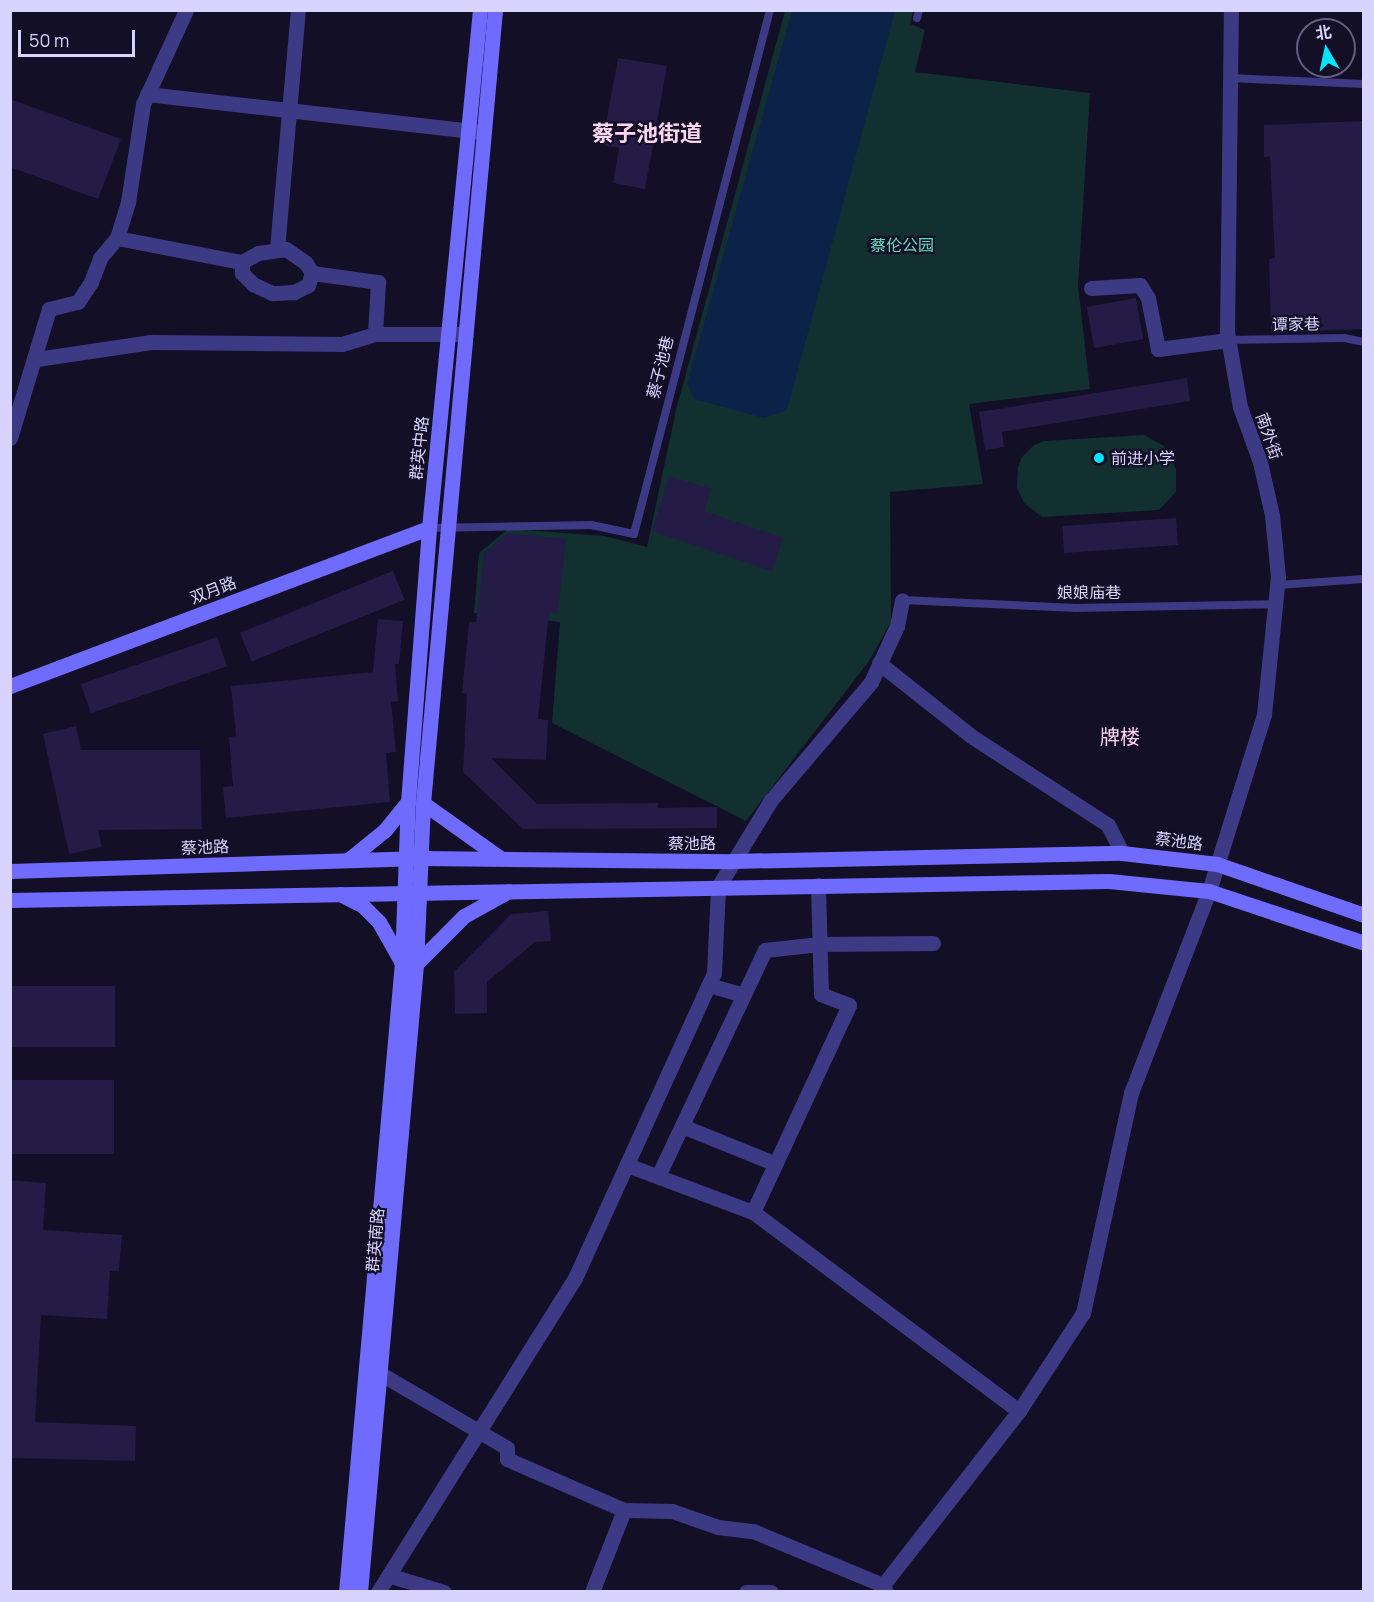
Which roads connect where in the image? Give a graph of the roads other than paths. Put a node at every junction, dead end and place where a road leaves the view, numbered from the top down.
1 (186, 10) edge
2 (298, 10) edge
3 (480, 10) edge
4 (495, 10) edge
5 (770, 10) edge
6 (1231, 10) edge
7 (1230, 78) junction
8 (1364, 84) edge
9 (147, 94) junction
10 (286, 111) junction
11 (468, 129) junction
12 (483, 132) junction
13 (117, 238) junction
14 (277, 249) junction
15 (242, 262) junction
16 (312, 273) junction
17 (1091, 288) dead end
18 (449, 333) junction
19 (375, 334) junction
20 (466, 334) junction
21 (1228, 340) junction
22 (1364, 342) edge
23 (37, 359) junction
24 (10, 438) edge
25 (450, 526) junction
26 (429, 528) junction
27 (1364, 579) edge
28 (1278, 585) junction
29 (902, 600) joint
30 (1276, 604) junction
31 (879, 663) junction
32 (12, 683) edge
33 (415, 803) junction
34 (1122, 853) junction
35 (414, 859) junction
36 (502, 860) junction
37 (348, 861) junction
38 (733, 861) junction
39 (1217, 864) junction
40 (10, 872) edge
41 (818, 885) junction
42 (718, 887) junction
43 (512, 890) junction
44 (413, 891) junction
45 (1209, 891) junction
46 (338, 893) junction
47 (10, 900) edge
48 (1364, 915) edge
49 (1364, 943) edge
50 (820, 944) junction
51 (933, 944) dead end
52 (409, 963) junction
53 (709, 985) junction
54 (744, 995) junction
55 (682, 1126) junction
56 (776, 1164) junction
57 (627, 1165) junction
58 (659, 1174) junction
59 (753, 1212) junction
60 (381, 1374) junction
61 (1019, 1411) junction
62 (479, 1433) junction
63 (624, 1510) junction
64 (391, 1576) junction
65 (884, 1589) edge
66 (346, 1592) edge
67 (360, 1592) edge
68 (378, 1592) edge
69 (444, 1592) edge
70 (592, 1592) edge
71 (746, 1592) edge
72 (771, 1592) edge

1 - 9 street
2 - 10 street
3 - 11 street, 群英中路
4 - 12 street, 群英中路
5 - 25 lane, 蔡子池巷
6 - 7 street, 南外街
7 - 8 lane
7 - 21 street, 南外街
9 - 10 street
9 - 13 street
10 - 11 street
10 - 14 street
11 - 12 street
11 - 18 street, 群英中路
12 - 20 street, 群英中路
13 - 15 street
13 - 23 street
14 - 15 street
14 - 16 street
15 - 16 street
16 - 19 street
17 - 21 street
18 - 19 street
18 - 20 street
18 - 26 street, 群英中路
19 - 23 street
20 - 25 street, 群英中路
21 - 22 lane, 谭家巷
21 - 28 street, 南外街
23 - 24 street
25 - 26 lane, 蔡子池巷
25 - 33 street, 群英中路
26 - 32 street, 双月路
26 - 33 street, 群英中路
27 - 28 lane
28 - 30 street, 南外街
29 - 30 lane, 娘娘庙巷
29 - 31 street
30 - 39 street, 南外街
31 - 34 street
31 - 38 street
33 - 35 street, 群英中路
33 - 36 street
33 - 37 street
34 - 38 street, 蔡池路
34 - 39 street, 蔡池路
35 - 36 street, 蔡池路
35 - 37 street, 蔡池路
35 - 44 street, 群英中路
36 - 38 street, 蔡池路
37 - 40 street, 蔡池路
38 - 42 street
39 - 45 street, 南外街
39 - 48 street, 蔡池路
41 - 42 street
41 - 45 street
41 - 50 street
42 - 43 street
42 - 53 street
43 - 44 street
43 - 52 street
44 - 46 street
44 - 52 street, 群英南路
45 - 49 street
45 - 61 street, 南外街
46 - 47 street
46 - 52 street
50 - 51 street
50 - 54 street
50 - 56 street
52 - 60 street, 群英南路
52 - 66 street, 群英南路
53 - 54 street
53 - 57 street
54 - 55 street
55 - 56 street
55 - 58 street
56 - 59 street
57 - 58 street
57 - 62 street
58 - 59 street
59 - 61 street
60 - 62 street
60 - 67 street, 群英南路
61 - 65 street, 南外街
62 - 63 street
62 - 64 street
63 - 65 street
63 - 70 street
64 - 68 street
64 - 69 street
71 - 72 street

